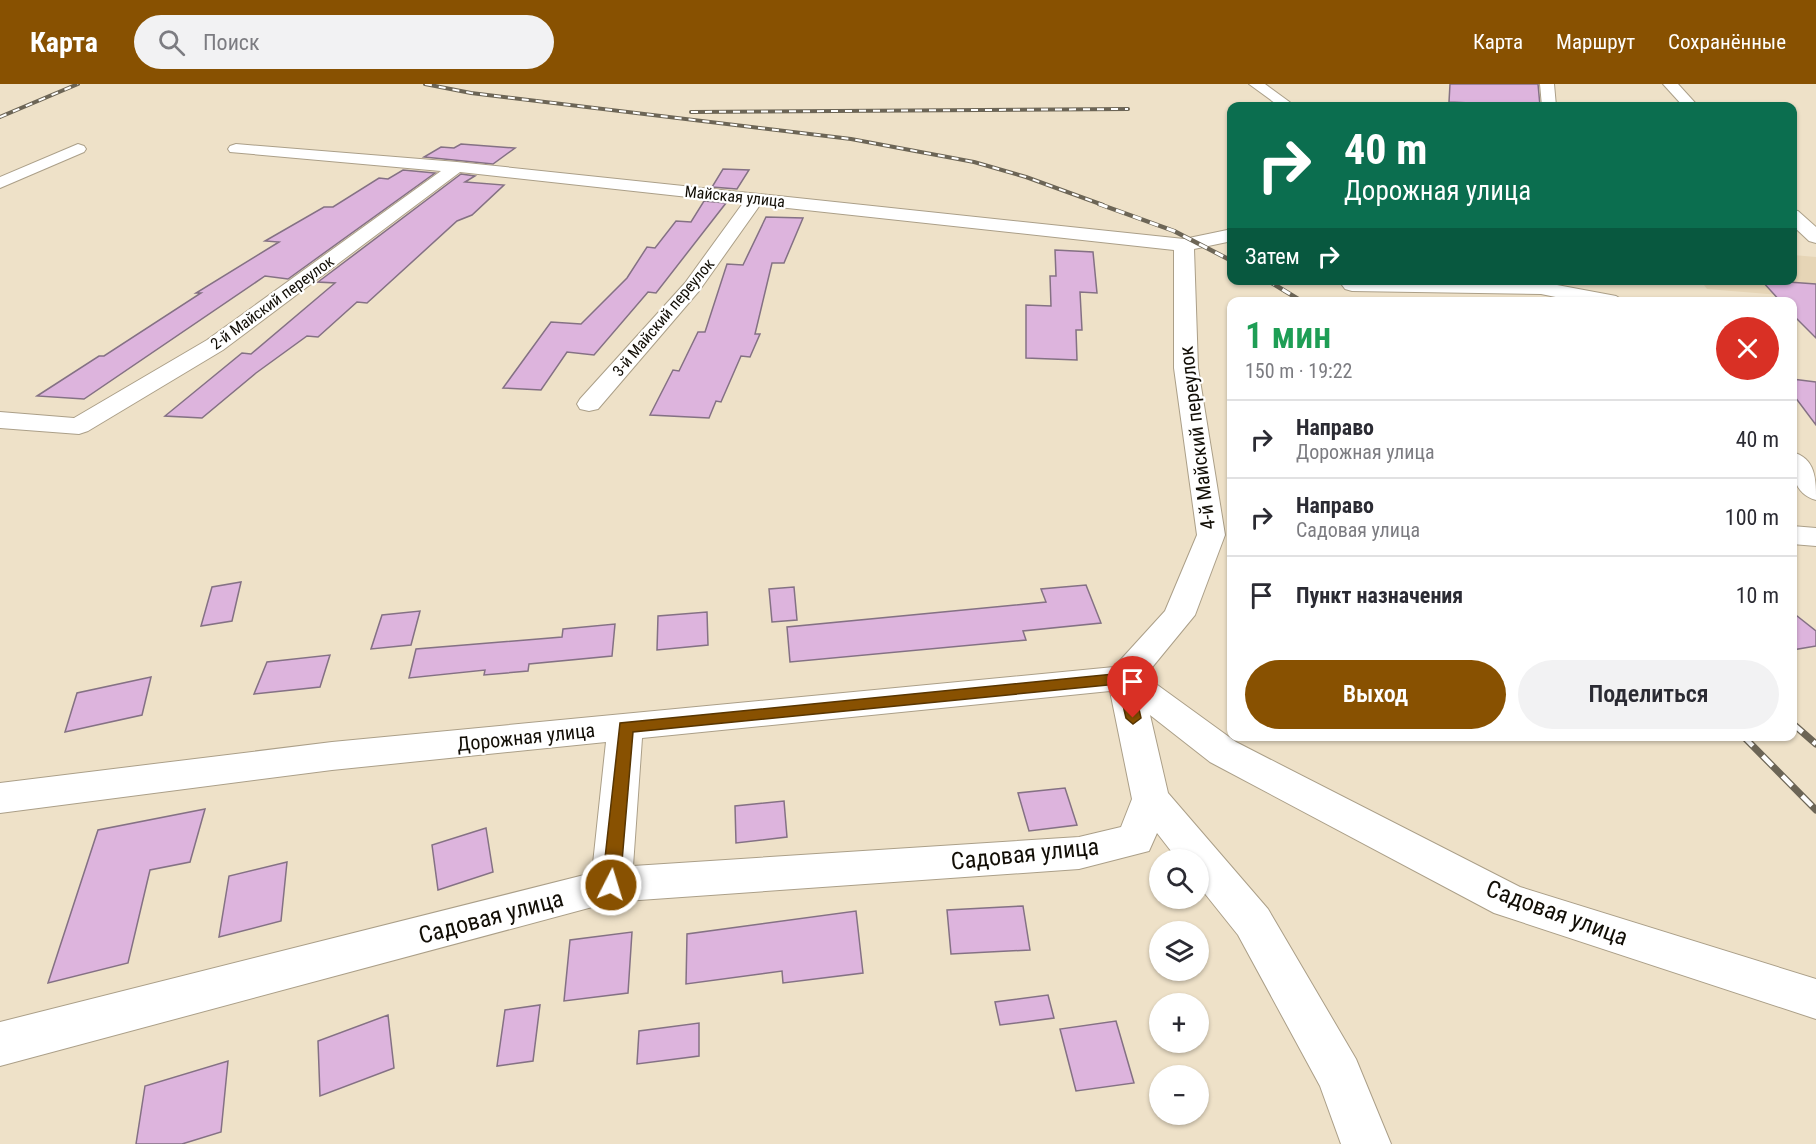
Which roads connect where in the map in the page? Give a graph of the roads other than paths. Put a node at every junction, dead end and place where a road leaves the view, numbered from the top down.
1 (1256, 84) edge
2 (1547, 84) edge
3 (1670, 84) edge
4 (1282, 102) edge
5 (1549, 102) edge
6 (1687, 102) edge
7 (78, 149) dead end
8 (236, 149) dead end
9 (457, 167) junction
10 (0, 183) edge
11 (756, 198) junction
12 (1797, 219) edge
13 (1816, 237) edge
14 (1227, 238) edge
15 (1184, 245) junction
16 (1352, 285) edge
17 (1457, 285) edge
18 (1369, 297) edge
19 (1589, 297) edge
20 (588, 404) dead end
21 (0, 420) edge
22 (1797, 466) edge
23 (1816, 492) edge
24 (1797, 535) edge
25 (1816, 537) edge
26 (1124, 678) junction
27 (625, 727) junction
28 (0, 798) edge
29 (1151, 799) junction
30 (611, 885) junction
31 (1816, 999) edge
32 (0, 1044) edge
33 (1365, 1144) edge

1 - 4 street
2 - 5 street
3 - 6 street
7 - 10 street
8 - 9 street, Майская улица
9 - 11 street, Майская улица
9 - 21 street, 2-й Майский переулок
11 - 15 street, Майская улица
11 - 20 street, 3-й Майский переулок
12 - 13 street
14 - 15 street, Майская улица
15 - 26 street, 4-й Майский переулок
16 - 18 street
17 - 19 street
22 - 23 street
24 - 25 street
26 - 27 street, Дорожная улица
26 - 29 street
26 - 31 street, Садовая улица
27 - 28 street, Дорожная улица
27 - 30 street
29 - 30 street, Садовая улица
29 - 33 street
30 - 32 street, Садовая улица

